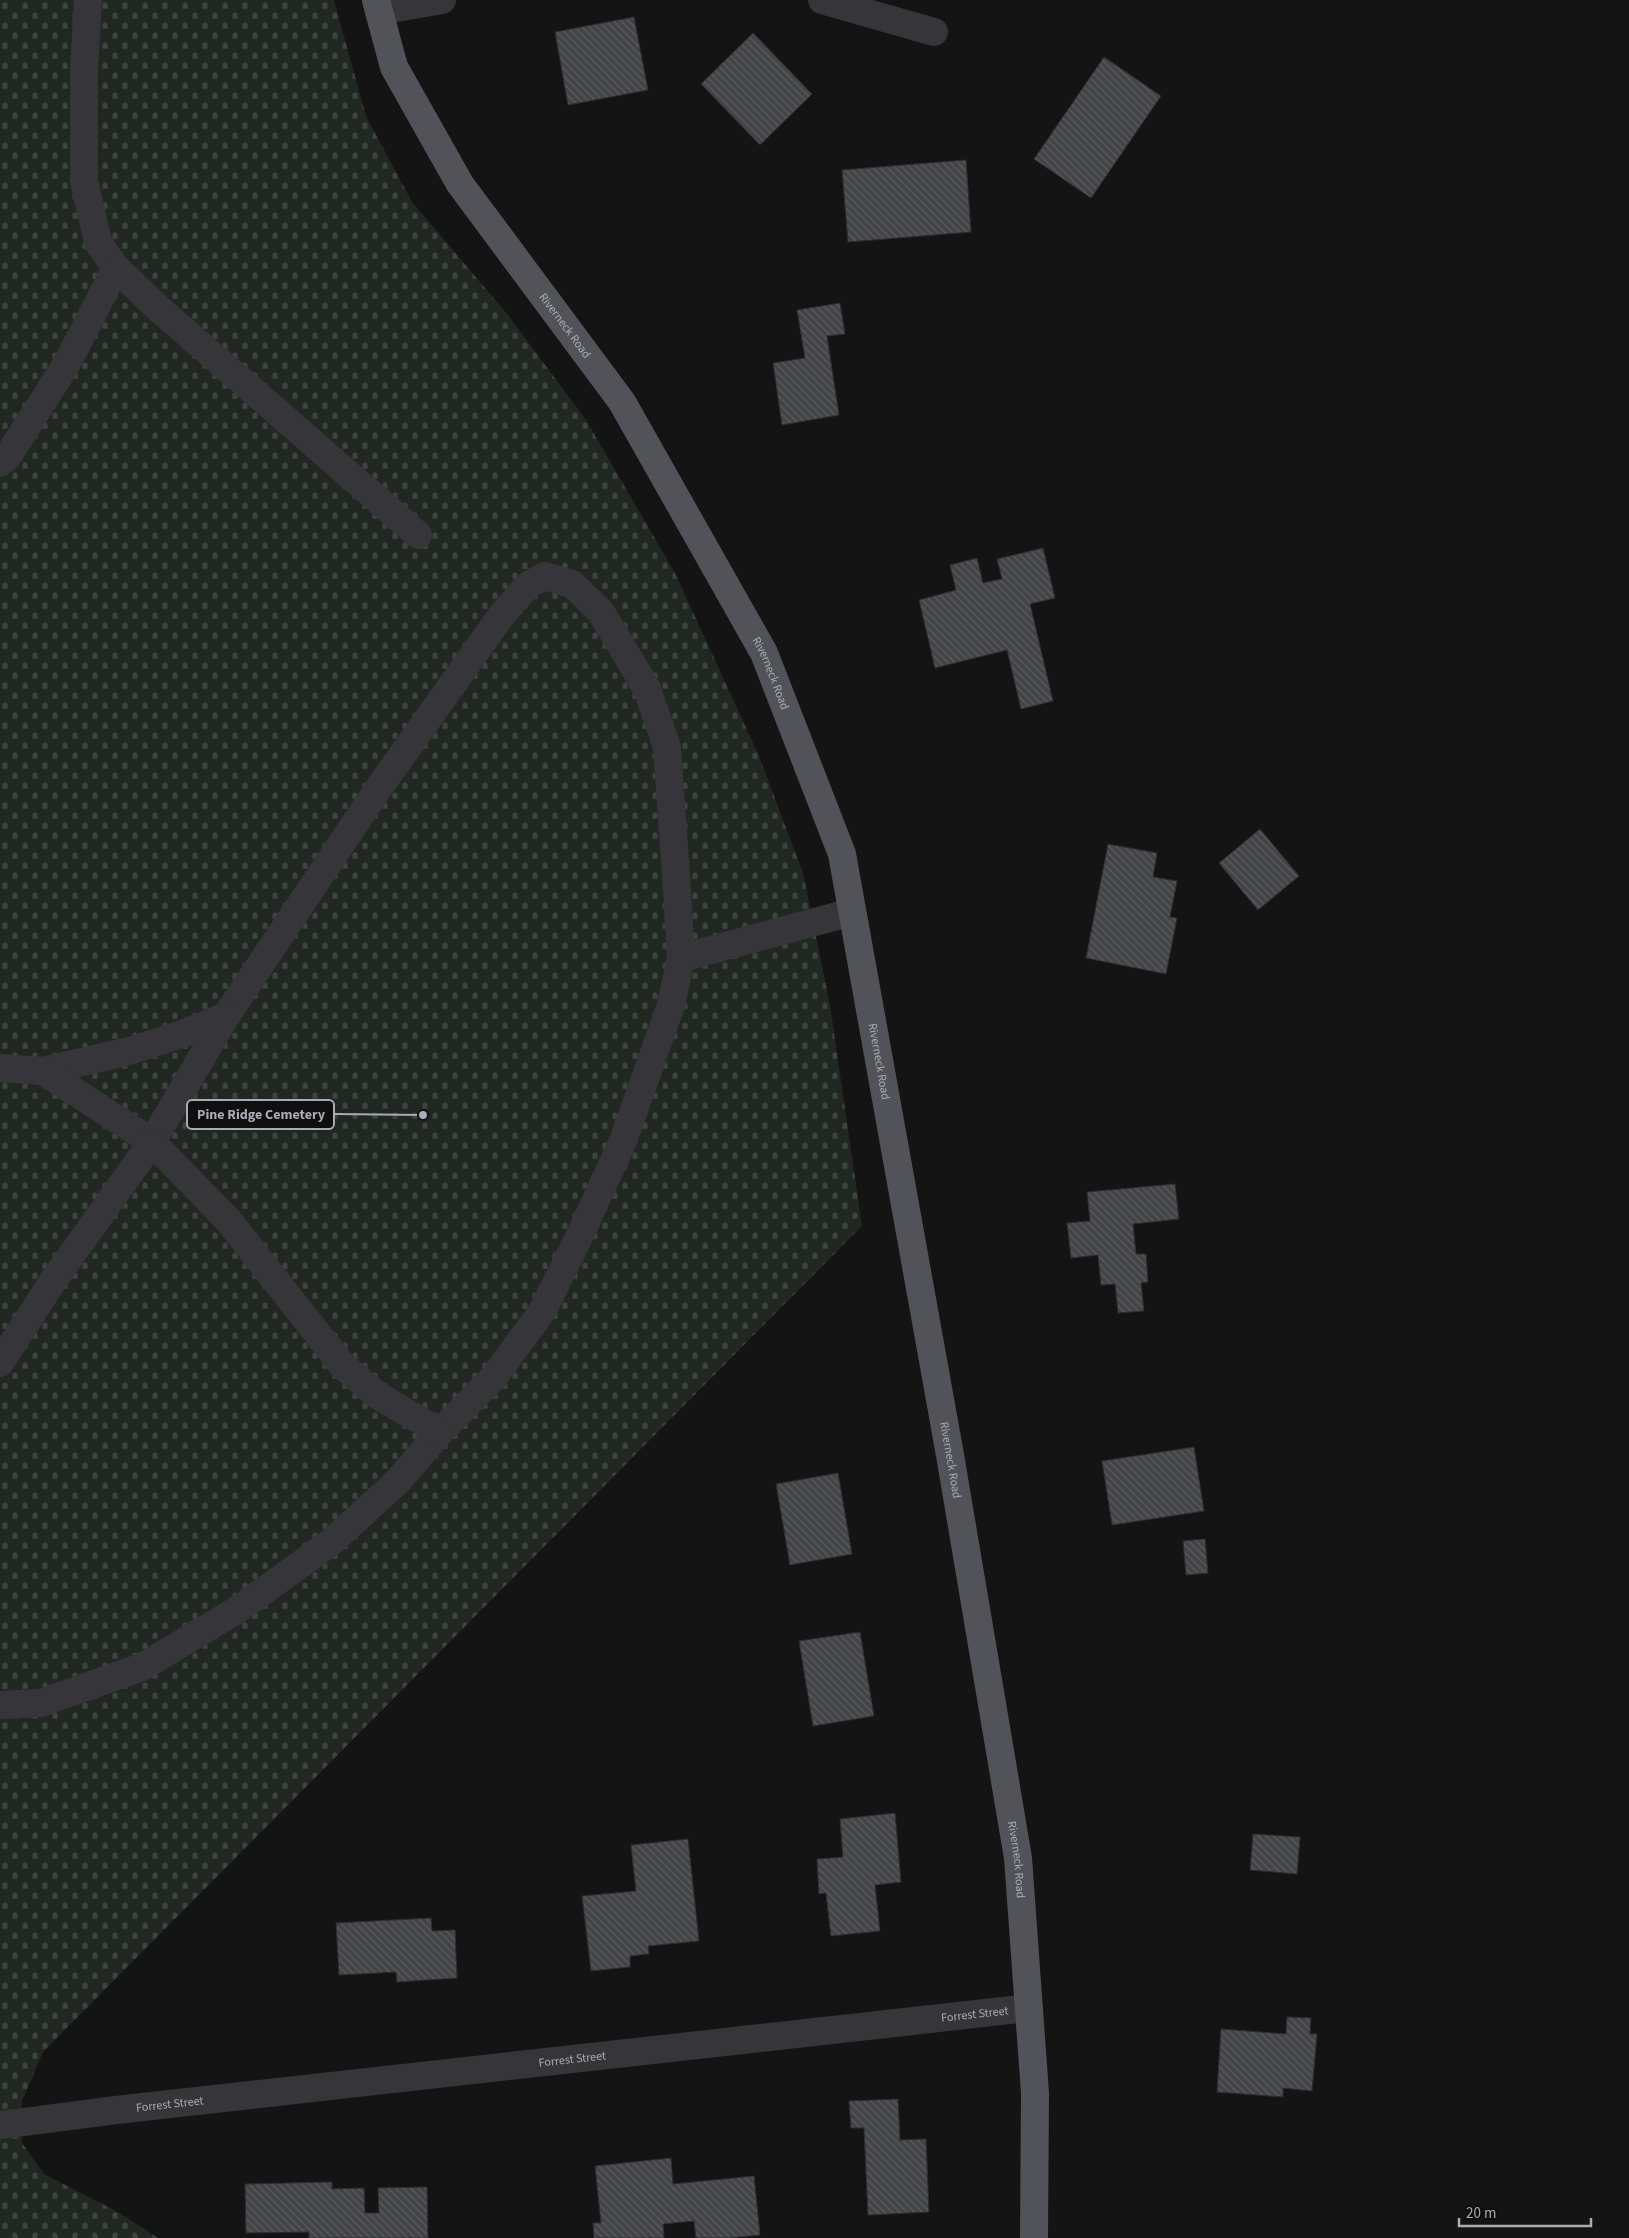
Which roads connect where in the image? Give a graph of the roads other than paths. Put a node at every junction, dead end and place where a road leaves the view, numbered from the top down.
1 (88, 0) edge
2 (442, 0) edge
3 (822, 0) edge
4 (378, 6) edge
5 (934, 32) dead end
6 (116, 268) junction
7 (0, 463) edge
8 (418, 536) dead end
9 (852, 912) junction
10 (681, 958) junction
11 (226, 1016) junction
12 (0, 1068) edge
13 (43, 1071) junction
14 (152, 1142) junction
15 (0, 1364) edge
16 (440, 1432) junction
17 (0, 1705) edge
18 (1029, 2008) junction
19 (0, 2125) edge
20 (1034, 2238) edge

1 - 6 street
2 - 4 street
3 - 5 street
4 - 9 main road, Riverneck Road
6 - 7 street
6 - 8 street
9 - 10 street
9 - 18 main road, Riverneck Road
10 - 11 street
10 - 16 street
11 - 13 street
11 - 14 street
12 - 13 street
13 - 14 street
14 - 15 street
14 - 16 street
16 - 17 street
18 - 19 street, Forrest Street
18 - 20 main road, Riverneck Road

